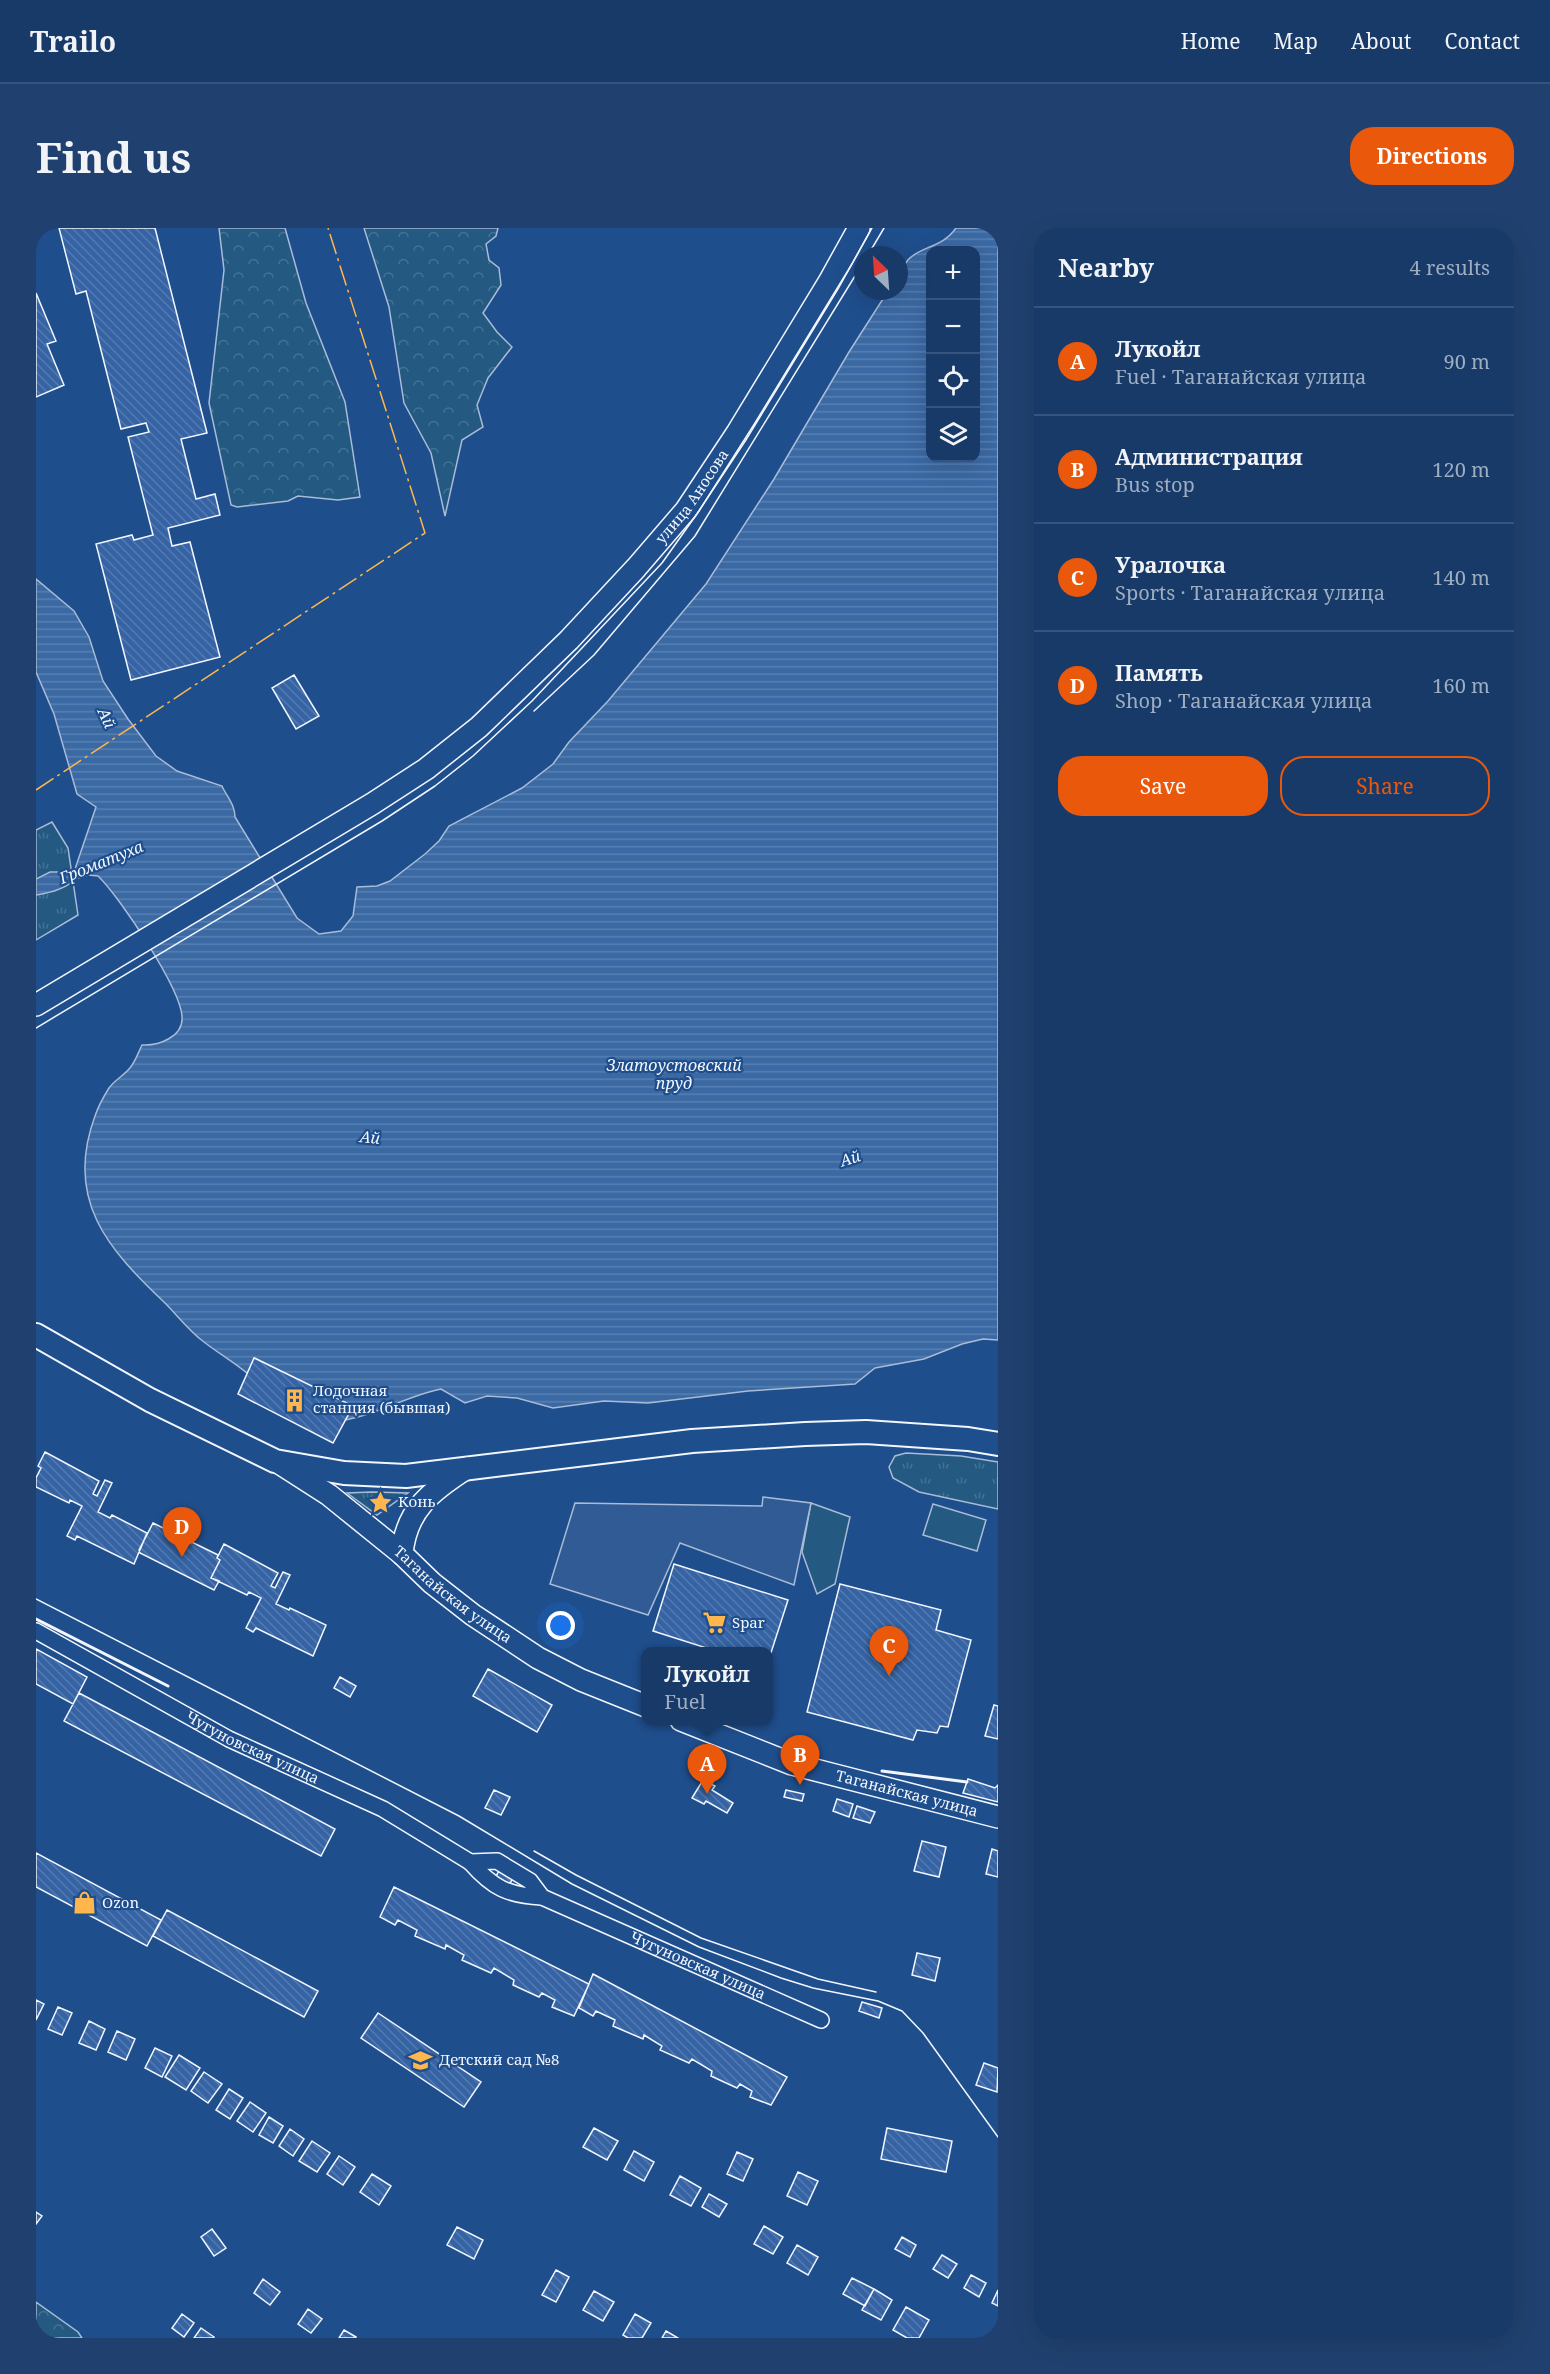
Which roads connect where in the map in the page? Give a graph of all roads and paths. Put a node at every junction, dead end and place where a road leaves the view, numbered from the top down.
1 (859, 228) edge
2 (36, 1005) edge
3 (36, 1335) edge
4 (998, 1444) edge
5 (275, 1461) junction
6 (467, 1468) junction
7 (402, 1554) junction
8 (36, 1631) edge
9 (641, 1704) edge
10 (694, 1725) edge
11 (998, 1817) edge
12 (470, 1862) junction
13 (542, 1897) junction
14 (821, 2020) dead end

1 - 2 main road, улица Аносова
3 - 5 main road
4 - 6 main road
5 - 6 main road
5 - 7 main road, Таганайская улица
6 - 7 main road
7 - 9 main road, Таганайская улица
8 - 12 street, Чугуновская улица
10 - 11 main road, Таганайская улица
12 - 13 street, Чугуновская улица
12 - 13 street, Чугуновская улица
13 - 14 street, Чугуновская улица

